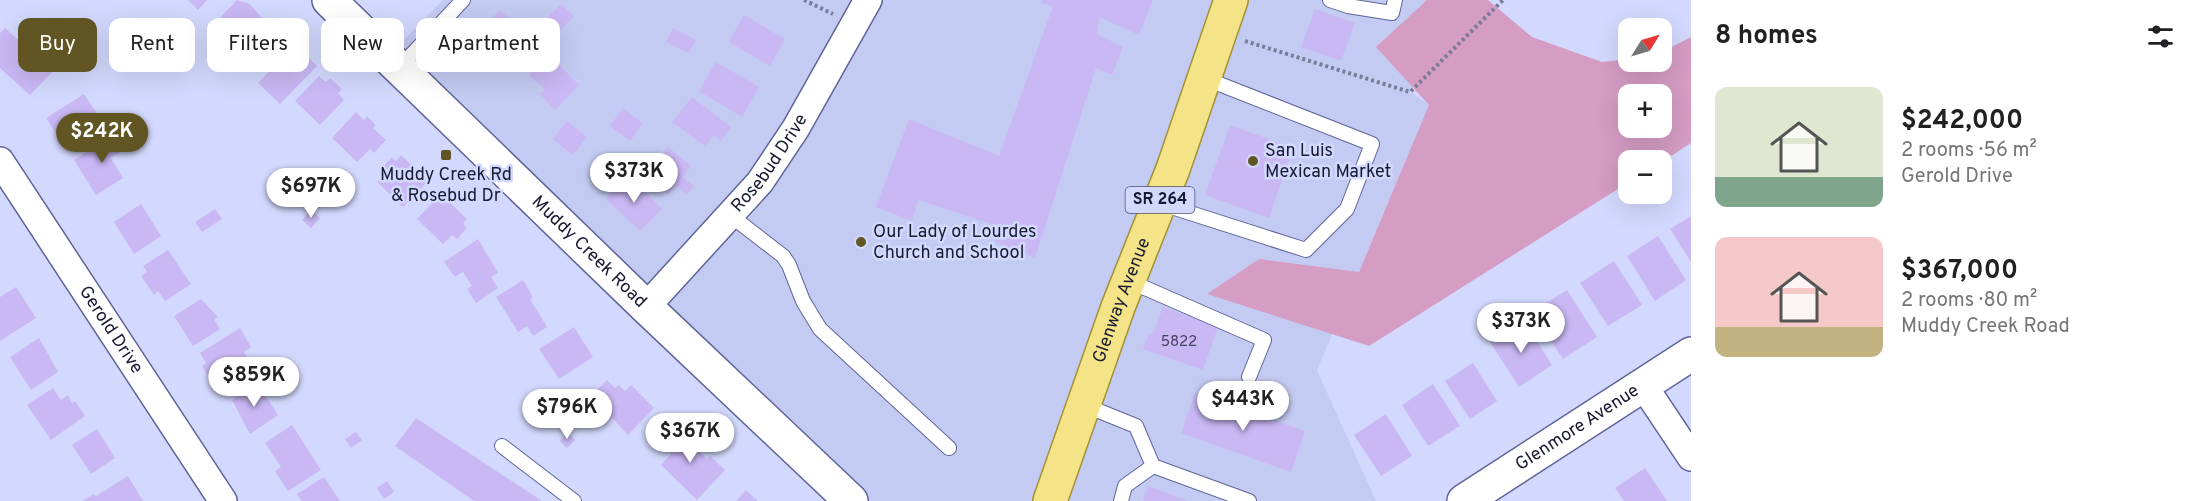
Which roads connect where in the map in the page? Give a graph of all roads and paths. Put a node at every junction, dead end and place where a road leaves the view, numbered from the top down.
1 (329, 0) edge
2 (463, 0) edge
3 (804, 0) edge
4 (868, 0) edge
5 (1231, 0) edge
6 (1330, 0) edge
7 (1395, 0) edge
8 (1503, 0) edge
9 (348, 18) edge
10 (854, 25) junction
11 (1219, 33) junction
12 (404, 63) edge
13 (403, 72) edge
14 (1204, 78) junction
15 (0, 161) edge
16 (1159, 203) junction
17 (730, 215) junction
18 (1129, 281) junction
19 (646, 307) junction
20 (1691, 354) edge
21 (1249, 377) dead end
22 (1643, 385) junction
23 (1084, 405) junction
24 (502, 446) dead end
25 (949, 448) dead end
26 (1691, 456) edge
27 (1153, 466) junction
28 (223, 501) edge
29 (574, 501) edge
30 (851, 501) edge
31 (1050, 501) edge
32 (1121, 501) edge
33 (1249, 501) edge
34 (1464, 501) edge

1 - 9 street, Muddy Creek Road
2 - 12 lane
3 - 10 path
4 - 10 street, Rosebud Drive
5 - 11 main road, Glenway Avenue / SR 264
6 - 7 lane
8 - 11 path
10 - 17 street, Rosebud Drive
11 - 14 main road, Glenway Avenue / SR 264
13 - 19 street, Muddy Creek Road
14 - 16 main road, Glenway Avenue / SR 264
14 - 16 lane
15 - 28 street, Gerold Drive
16 - 18 main road, Glenway Avenue / SR 264
17 - 19 street, Rosebud Drive
17 - 25 lane
18 - 21 lane
18 - 23 main road, Glenway Avenue / SR 264
19 - 30 street, Muddy Creek Road
20 - 22 street, Glenmore Avenue
22 - 26 street
22 - 34 street, Glenmore Avenue
23 - 27 lane
23 - 31 main road, Glenway Avenue / SR 264
24 - 29 lane
27 - 32 lane
27 - 33 lane

